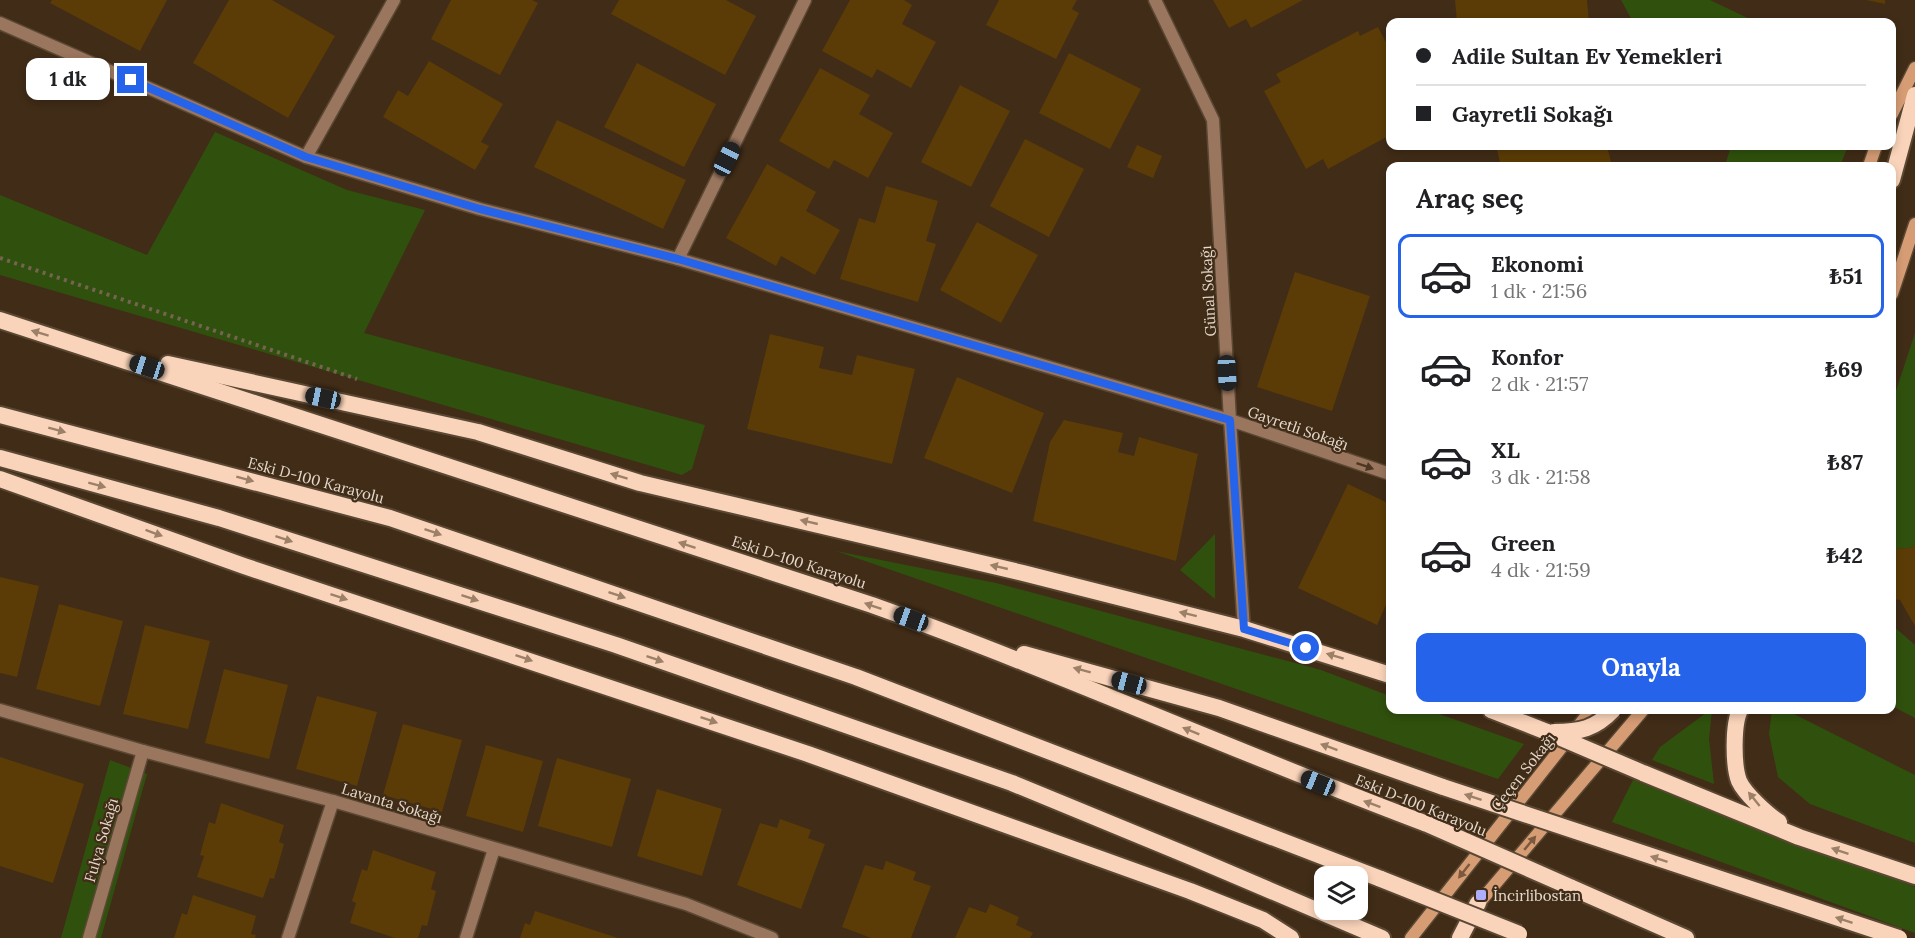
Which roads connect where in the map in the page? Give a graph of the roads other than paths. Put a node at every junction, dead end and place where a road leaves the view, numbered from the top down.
1 (394, 0) edge
2 (805, 0) edge
3 (1155, 0) edge
4 (0, 23) edge
5 (1915, 68) edge
6 (1915, 95) edge
7 (1896, 106) edge
8 (306, 157) junction
9 (1896, 165) edge
10 (1915, 224) edge
11 (678, 259) junction
12 (1896, 282) edge
13 (0, 320) edge
14 (79, 345) junction
15 (0, 415) edge
16 (1230, 420) junction
17 (0, 458) edge
18 (1386, 473) edge
19 (0, 479) edge
20 (1244, 629) junction
21 (950, 633) junction
22 (1386, 674) edge
23 (0, 710) edge
24 (1504, 714) edge
25 (1588, 714) edge
26 (1609, 714) edge
27 (1640, 714) edge
28 (1738, 714) edge
29 (1547, 732) junction
30 (143, 751) junction
31 (333, 801) junction
32 (1799, 837) junction
33 (494, 849) junction
34 (1915, 876) edge
35 (1478, 903) junction
36 (1350, 925) junction
37 (1523, 936) edge
38 (89, 938) edge
39 (288, 938) edge
40 (466, 938) edge
41 (771, 938) edge
42 (1291, 938) edge
43 (1372, 938) edge
44 (1382, 938) edge
45 (1411, 938) edge
46 (1451, 938) edge
47 (1460, 938) edge
48 (1686, 938) edge
49 (1899, 938) edge

1 - 8 street
2 - 11 street
3 - 16 street, Günal Sokağı
4 - 8 street, Gayretli Sokağı
5 - 7 main road
6 - 9 highway
8 - 11 street, Gayretli Sokağı
10 - 12 main road
11 - 16 street, Gayretli Sokağı
14 -> 13 highway, Eski D-100 Karayolu
20 -> 14 highway
21 -> 14 highway, Eski D-100 Karayolu
15 -> 37 highway, Eski D-100 Karayolu, bridge
16 -> 18 street, Gayretli Sokağı
16 - 20 street, Günal Sokağı
17 -> 36 highway
19 -> 42 highway
22 -> 20 highway
48 -> 21 highway, Eski D-100 Karayolu, bridge
49 -> 21 highway, bridge
23 - 30 street, Lavanta Sokağı
24 - 29 highway
25 -> 45 main road, Çeçen Sokağı
26 - 29 highway, bridge
35 -> 27 main road
32 -> 28 highway
29 - 32 highway, bridge
30 - 31 street, Lavanta Sokağı
30 - 38 street, Fulya Sokağı
31 - 33 street, Lavanta Sokağı
31 - 39 street
34 -> 32 highway
33 - 40 street
33 - 41 street, Lavanta Sokağı
35 - 46 main road
35 - 47 highway
36 - 43 highway
36 - 44 highway

